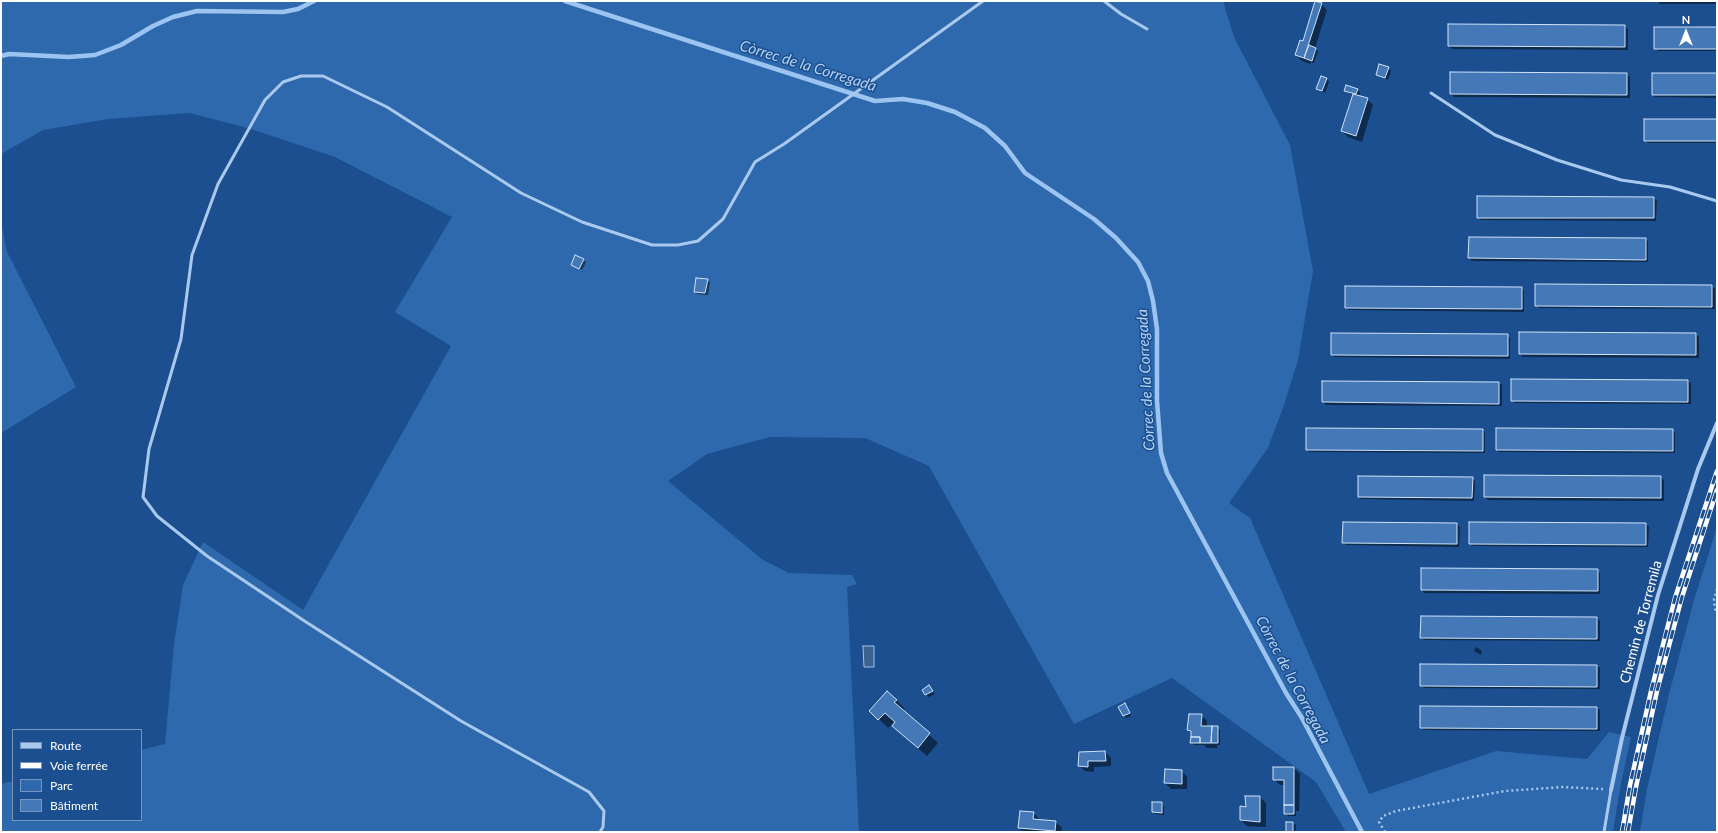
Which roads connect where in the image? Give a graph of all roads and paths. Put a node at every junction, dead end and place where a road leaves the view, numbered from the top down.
1 (983, 1) edge
2 (1104, 1) edge
3 (1147, 29) dead end
4 (1431, 93) dead end
5 (1717, 201) edge
6 (1717, 423) edge
7 (1717, 589) edge
8 (1717, 611) edge
9 (1611, 790) junction
10 (600, 832) edge
11 (1385, 832) edge
12 (1604, 832) edge

1 - 10 lane
2 - 3 lane
4 - 5 lane
6 - 9 street, Chemin de Torremila
7 - 8 path
9 - 11 path
9 - 12 lane, Chemin de Torremila

